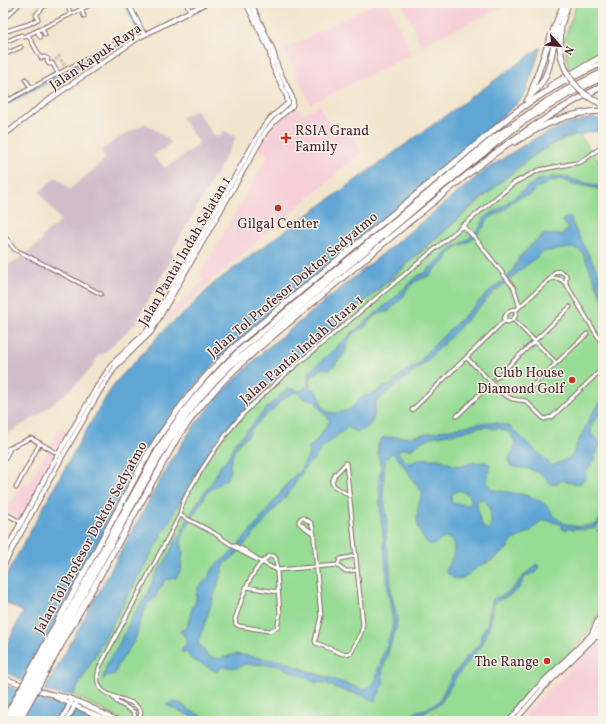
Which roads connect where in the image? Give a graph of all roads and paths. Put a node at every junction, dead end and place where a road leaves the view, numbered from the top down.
1 (20, 3) edge
2 (49, 3) edge
3 (66, 3) edge
4 (94, 3) edge
5 (128, 3) edge
6 (186, 3) edge
7 (206, 3) edge
8 (246, 3) edge
9 (251, 3) edge
10 (566, 3) edge
11 (600, 3) edge
12 (603, 7) edge
13 (81, 9) junction
14 (190, 11) junction
15 (58, 14) dead end
16 (70, 15) junction
17 (84, 16) dead end
18 (61, 19) junction
19 (70, 20) dead end
20 (3, 21) edge
21 (29, 24) junction
22 (48, 25) junction
23 (42, 28) junction
24 (50, 30) dead end
25 (3, 32) edge
26 (35, 32) junction
27 (28, 35) junction
28 (45, 35) dead end
29 (144, 35) junction
30 (40, 37) dead end
31 (137, 37) junction
32 (3, 43) edge
33 (21, 47) dead end
34 (603, 56) edge
35 (603, 63) edge
36 (603, 72) edge
37 (58, 73) junction
38 (603, 77) edge
39 (25, 79) dead end
40 (603, 86) edge
41 (30, 88) junction
42 (3, 90) edge
43 (530, 96) junction
44 (9, 100) junction
45 (527, 101) junction
46 (3, 103) edge
47 (603, 104) edge
48 (602, 111) edge
49 (512, 114) junction
50 (3, 136) edge
51 (603, 146) edge
52 (470, 172) junction
53 (462, 225) junction
54 (3, 234) edge
55 (550, 279) junction
56 (566, 284) junction
57 (101, 294) dead end
58 (519, 305) junction
59 (570, 307) dead end
60 (516, 310) junction
61 (513, 319) junction
62 (504, 321) junction
63 (587, 334) dead end
64 (534, 341) junction
65 (603, 345) edge
66 (467, 358) junction
67 (556, 363) junction
68 (603, 368) edge
69 (108, 374) junction
70 (496, 378) dead end
71 (491, 383) junction
72 (526, 392) dead end
73 (412, 410) dead end
74 (457, 416) dead end
75 (40, 443) junction
76 (11, 447) junction
77 (3, 451) edge
78 (61, 455) junction
79 (3, 462) edge
80 (16, 488) dead end
81 (350, 496) junction
82 (3, 512) edge
83 (180, 515) junction
84 (23, 524) junction
85 (603, 528) edge
86 (599, 533) dead end
87 (314, 534) junction
88 (4, 553) edge
89 (355, 556) junction
90 (262, 562) junction
91 (338, 565) junction
92 (3, 566) edge
93 (316, 567) junction
94 (277, 570) junction
95 (357, 570) junction
96 (246, 587) junction
97 (278, 592) junction
98 (603, 600) edge
99 (603, 618) edge
100 (594, 635) junction
101 (603, 635) edge
102 (603, 639) edge
103 (3, 678) edge
104 (31, 685) junction
105 (113, 697) junction
106 (73, 704) junction
107 (3, 720) edge
108 (8, 721) edge
109 (14, 721) edge
110 (19, 721) edge
111 (61, 721) edge
112 (66, 721) edge
113 (110, 721) edge
114 (119, 721) edge
115 (134, 721) edge
116 (139, 721) edge
117 (509, 721) edge
118 (515, 721) edge

1 - 20 street
2 - 21 street
3 - 16 street
4 - 13 street
5 - 29 street
6 - 14 street
7 - 14 street, Jalan Kapuk Raya
8 - 69 street, Jalan Pantai Indah Selatan 1
9 - 69 street, Jalan Pantai Indah Selatan 1
10 - 43 highway
10 - 43 highway
10 - 47 highway, bridge
11 - 12 highway
13 - 16 street
13 - 17 street
14 - 29 street, Jalan Kapuk Raya
15 - 18 street
16 - 18 street
16 - 19 street
18 - 22 street
21 - 25 street
21 - 26 street
22 - 23 street
22 - 24 street
23 - 26 street
23 - 28 street
26 - 27 street
26 - 30 street
27 - 32 street
27 - 37 street
29 - 31 street, Jalan Kapuk Raya
31 - 37 street
31 - 50 street, Jalan Kapuk Raya
32 - 33 street
34 - 45 highway
35 - 49 highway, Jalan Tol Profesor Doktor Sedyatmo
36 - 104 highway, Jalan Tol Profesor Doktor Sedyatmo
37 - 41 street
38 - 104 highway, Jalan Tol Profesor Doktor Sedyatmo
39 - 41 street
40 - 52 highway, Jalan Tol Profesor Doktor Sedyatmo
41 - 44 street
42 - 44 street
43 - 45 highway
44 - 46 street
45 - 49 highway
48 - 52 highway
49 - 104 highway, Jalan Tol Profesor Doktor Sedyatmo
51 - 53 street, Jalan Pantai Indah Utara 1
52 - 104 highway, Jalan Tol Profesor Doktor Sedyatmo
53 - 58 street
53 - 83 street, Jalan Pantai Indah Utara 1
54 - 57 street
55 - 56 street
55 - 56 street
55 - 58 street
56 - 65 street
58 - 60 street
59 - 64 street
60 - 61 street
60 - 62 street
61 - 62 street
61 - 64 street
62 - 66 street
63 - 67 street
64 - 67 street
64 - 70 street
66 - 71 street
66 - 73 street
67 - 72 street
68 - 71 street
69 - 78 street, Jalan Pantai Indah Selatan 1
71 - 74 street
75 - 76 street
75 - 78 street
75 - 80 street
76 - 77 street
76 - 79 street
78 - 84 street, Jalan Pantai Indah Selatan 1
81 - 81 street
81 - 89 street
82 - 84 street
83 - 90 street
83 - 105 street, Jalan Pantai Indah Utara 1
84 - 88 street, Jalan Pantai Indah Selatan 1
84 - 92 street, Jalan Pantai Indah Selatan 1
85 - 86 street
87 - 87 street
87 - 93 street
89 - 91 street
89 - 95 street
90 - 94 street
90 - 94 street
90 - 96 street
91 - 93 street
91 - 95 street
93 - 94 street
93 - 95 street
94 - 97 street
96 - 97 street
96 - 97 street
98 - 100 street
99 - 100 street
100 - 101 street
100 - 102 street
100 - 117 street
100 - 118 street
103 - 106 street
104 - 107 highway, Jalan Tol Profesor Doktor Sedyatmo, bridge
104 - 108 highway, Jalan Tol Profesor Doktor Sedyatmo, bridge
104 - 109 highway, Jalan Tol Profesor Doktor Sedyatmo, bridge
104 - 110 highway, Jalan Tol Profesor Doktor Sedyatmo, bridge
105 - 115 street, Jalan Pantai Indah Utara 1
105 - 116 street, Jalan Pantai Indah Utara 1
106 - 111 street
106 - 112 street
106 - 113 street
106 - 114 street
107 - 108 street

